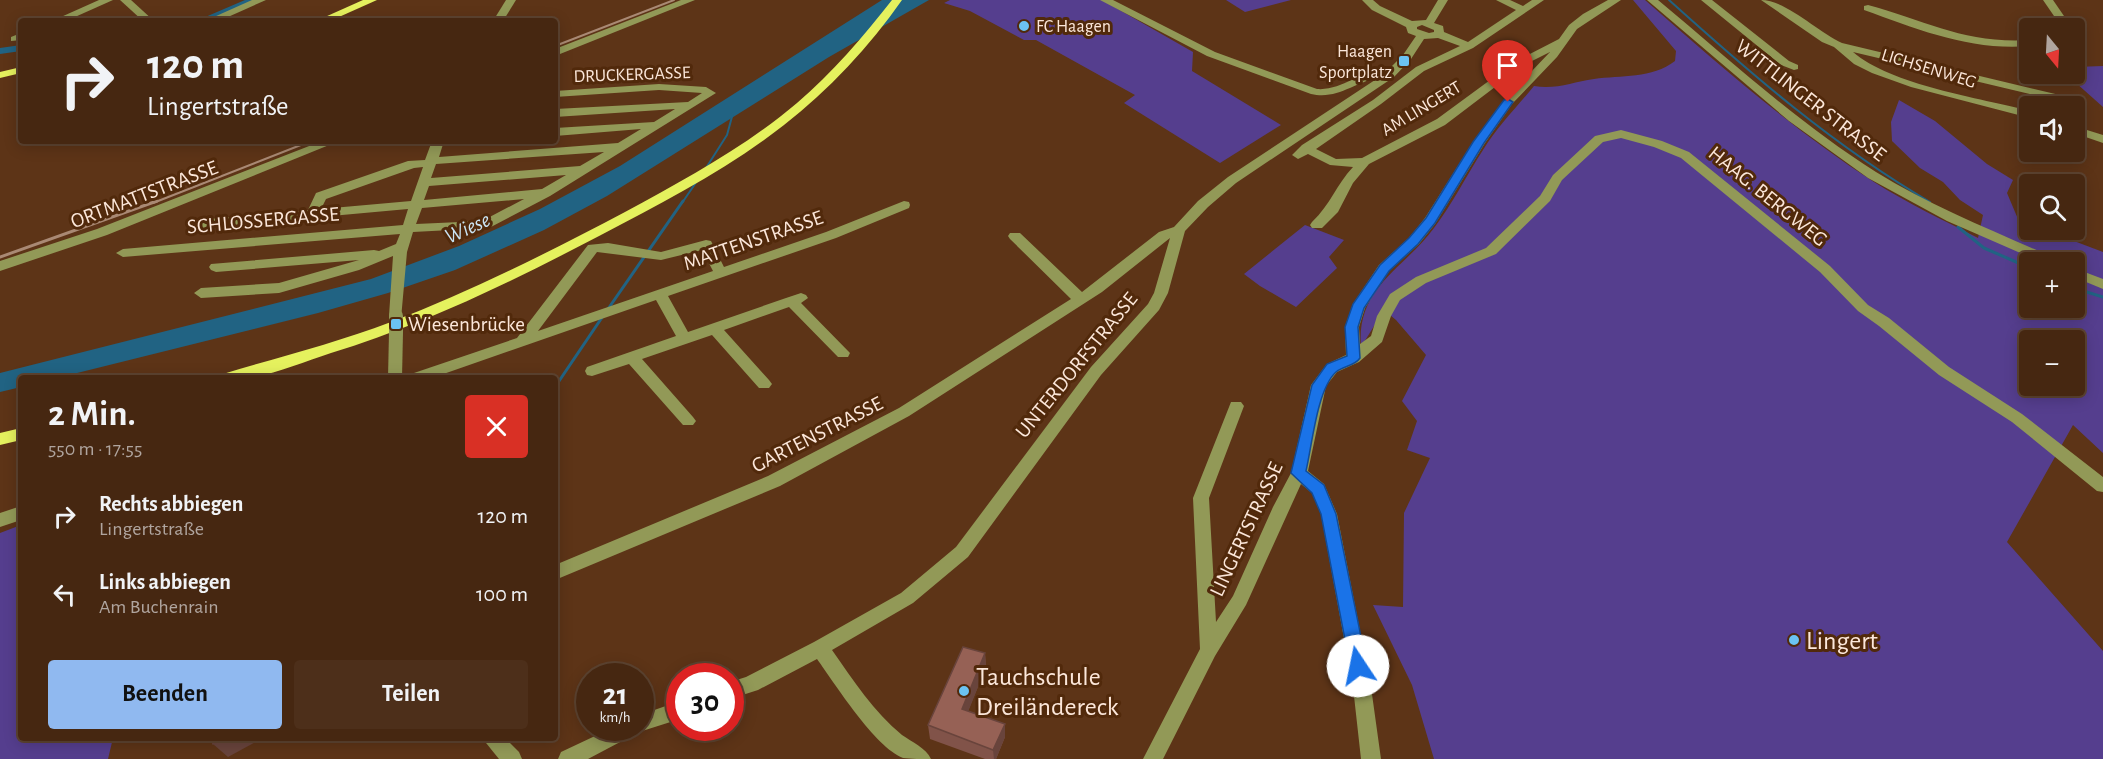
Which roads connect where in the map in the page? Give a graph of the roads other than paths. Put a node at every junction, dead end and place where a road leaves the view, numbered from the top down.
1 (108, 0) edge
2 (125, 0) edge
3 (261, 0) edge
4 (372, 0) edge
5 (511, 0) edge
6 (690, 0) edge
7 (897, 0) edge
8 (1105, 0) edge
9 (1367, 0) edge
10 (1443, 0) edge
11 (1501, 0) edge
12 (1539, 0) edge
13 (1616, 0) edge
14 (1652, 0) edge
15 (1706, 0) edge
16 (1766, 0) edge
17 (2049, 0) edge
18 (1868, 8) dead end
19 (1524, 10) junction
20 (64, 18) edge
21 (146, 18) edge
22 (217, 18) edge
23 (328, 18) edge
24 (500, 18) edge
25 (2059, 18) edge
26 (1429, 22) junction
27 (1411, 25) junction
28 (1438, 34) junction
29 (1421, 36) junction
30 (1562, 40) junction
31 (2019, 44) edge
32 (1838, 45) junction
33 (1468, 46) junction
34 (558, 52) edge
35 (1794, 67) dead end
36 (18, 71) edge
37 (0, 75) edge
38 (1390, 75) junction
39 (558, 94) edge
40 (2051, 96) edge
41 (691, 104) junction
42 (2019, 112) edge
43 (558, 113) edge
44 (658, 125) junction
45 (558, 132) edge
46 (2085, 133) edge
47 (2103, 139) edge
48 (325, 144) edge
49 (437, 144) edge
50 (622, 147) junction
51 (1365, 161) junction
52 (430, 162) junction
53 (583, 170) junction
54 (423, 183) junction
55 (545, 194) junction
56 (415, 204) junction
57 (904, 205) dead end
58 (312, 213) junction
59 (198, 224) dead end
60 (1317, 225) dead end
61 (410, 229) junction
62 (1179, 230) junction
63 (1015, 236) dead end
64 (228, 244) junction
65 (401, 249) junction
66 (2029, 252) edge
67 (123, 253) dead end
68 (383, 253) junction
69 (0, 266) edge
70 (216, 267) junction
71 (721, 274) junction
72 (2085, 277) edge
73 (2103, 284) edge
74 (660, 294) junction
75 (1395, 297) joint
76 (1080, 299) junction
77 (714, 328) junction
78 (684, 338) junction
79 (522, 341) junction
80 (843, 353) dead end
81 (632, 358) junction
82 (1354, 358) junction
83 (592, 371) dead end
84 (238, 375) edge
85 (392, 375) edge
86 (425, 375) edge
87 (764, 384) dead end
88 (1236, 406) dead end
89 (688, 421) dead end
90 (18, 435) edge
91 (0, 439) edge
92 (1299, 473) junction
93 (2103, 486) edge
94 (18, 514) edge
95 (0, 520) edge
96 (558, 572) edge
97 (820, 648) junction
98 (1209, 650) junction
99 (744, 686) edge
100 (495, 741) edge
101 (605, 741) edge
102 (512, 759) edge
103 (568, 759) edge
104 (921, 759) edge
105 (1153, 759) edge
106 (1371, 759) edge

1 - 20 street
2 - 21 street
3 - 22 street
4 - 23 main road
5 - 24 street
6 - 34 street
7 - 84 main road
8 - 38 street
9 - 27 street
10 - 26 street
11 - 19 street
12 - 19 street
13 - 30 street
14 - 66 street, WITTLINGER STRASSE
15 - 35 street
16 - 32 street, LICHSENWEG
17 - 25 street
18 - 31 street
19 - 33 street
26 - 27 street
26 - 28 street
27 - 29 street
28 - 29 street
28 - 33 street
29 - 38 street, UNTERDORFSTRASSE
30 - 51 street, AM LINGERT
30 - 82 street
32 - 40 street
32 - 42 street, LICHSENWEG
33 - 51 street
36 - 37 main road
38 - 62 street, UNTERDORFSTRASSE
39 - 41 street, DRUCKERGASSE
41 - 43 street
41 - 44 street
44 - 45 street
44 - 50 street
46 - 47 street
48 - 69 street, ORTMATTSTRASSE
49 - 52 street
50 - 52 street
50 - 53 street
51 - 60 street, AM LINGERT
52 - 54 street
52 - 58 street
53 - 54 street
53 - 55 street
54 - 56 street
55 - 56 street
55 - 61 street, SCHLOSSERGASSE
56 - 58 street
56 - 61 street
57 - 71 street, MATTENSTRASSE
58 - 59 street
61 - 64 street, SCHLOSSERGASSE
61 - 65 street
62 - 76 street, GARTENSTRASSE
62 - 97 street, UNTERDORFSTRASSE
63 - 76 street
64 - 67 street, SCHLOSSERGASSE
64 - 70 street
65 - 68 street
65 - 85 street, bridge
68 - 70 street
68 - 70 street
71 - 74 street, MATTENSTRASSE
71 - 79 street
72 - 73 street
74 - 78 street
74 - 79 street, MATTENSTRASSE
75 - 82 street, LINGERTSTRASSE
75 - 93 street, HAAG. BERGWEG
76 - 96 street, GARTENSTRASSE
77 - 78 street
77 - 80 street
77 - 87 street
78 - 81 street
79 - 86 street, MATTENSTRASSE
81 - 83 street
81 - 89 street
82 - 92 street, LINGERTSTRASSE
88 - 98 street
90 - 91 main road
92 - 98 street, LINGERTSTRASSE
92 - 106 street
94 - 95 street
97 - 99 street, UNTERDORFSTRASSE
97 - 104 street
98 - 105 street, LINGERTSTRASSE
100 - 102 street
101 - 103 street

